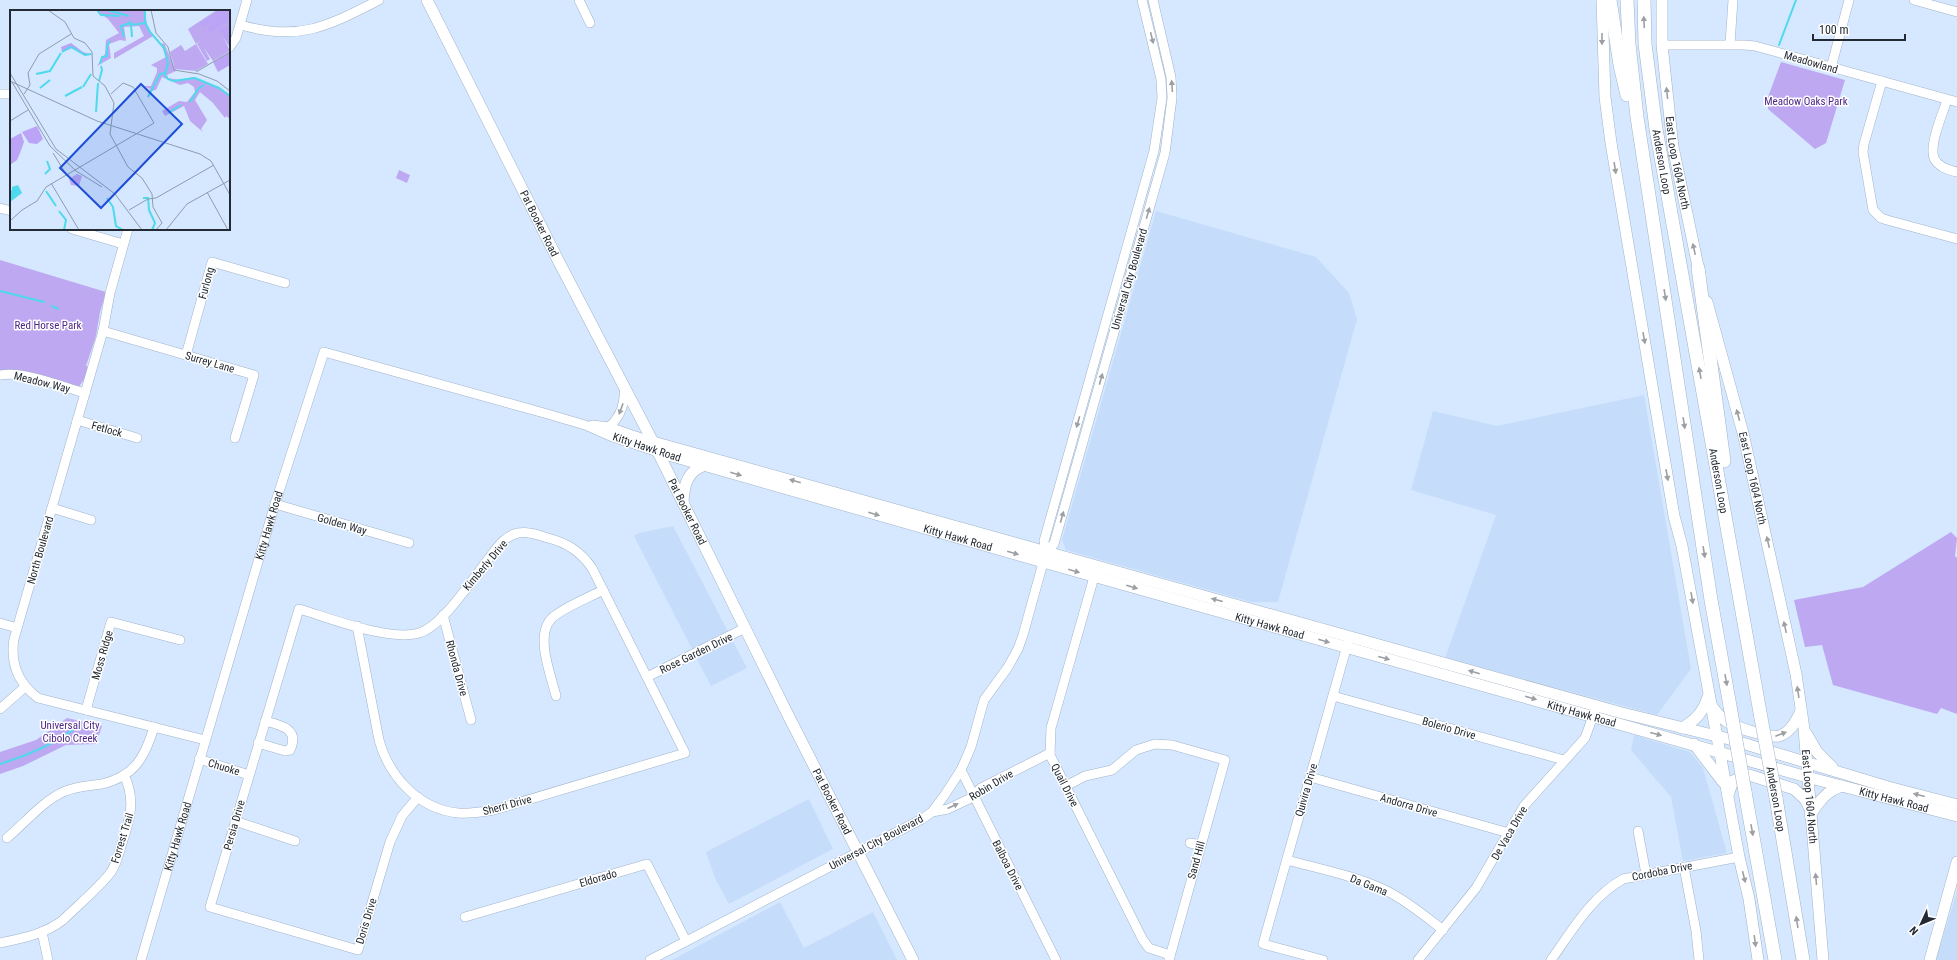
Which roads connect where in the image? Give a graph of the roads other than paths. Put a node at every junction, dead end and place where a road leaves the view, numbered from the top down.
1 (247, 0) edge
2 (379, 0) edge
3 (427, 0) edge
4 (579, 0) edge
5 (1142, 0) edge
6 (1153, 0) edge
7 (1602, 0) edge
8 (1610, 0) edge
9 (1627, 0) edge
10 (1644, 0) edge
11 (1662, 0) edge
12 (1733, 0) edge
13 (1849, 0) edge
14 (1914, 0) edge
15 (1957, 12) edge
16 (590, 23) dead end
17 (241, 25) junction
18 (1730, 44) junction
19 (1662, 46) junction
20 (230, 47) edge
21 (1167, 53) junction
22 (1156, 55) junction
23 (1831, 68) junction
24 (1882, 81) junction
25 (1947, 100) junction
26 (1957, 102) edge
27 (1643, 159) junction
28 (1151, 164) junction
29 (1161, 167) junction
30 (1957, 172) edge
31 (0, 208) edge
32 (10, 212) edge
33 (75, 230) edge
34 (128, 230) edge
35 (1957, 239) edge
36 (123, 244) junction
37 (1698, 268) junction
38 (1120, 272) junction
39 (1130, 275) junction
40 (285, 283) dead end
41 (1107, 320) junction
42 (1117, 324) junction
43 (103, 331) junction
44 (186, 355) junction
45 (0, 375) edge
46 (625, 387) junction
47 (85, 393) junction
48 (1086, 393) junction
49 (1096, 396) junction
50 (77, 420) junction
51 (585, 425) junction
52 (609, 427) junction
53 (137, 438) dead end
54 (235, 438) dead end
55 (656, 447) junction
56 (705, 465) junction
57 (1065, 468) junction
58 (1075, 471) junction
59 (773, 480) junction
60 (683, 503) junction
61 (276, 504) junction
62 (52, 508) junction
63 (91, 520) dead end
64 (409, 543) dead end
65 (1045, 557) junction
66 (1096, 572) junction
67 (603, 590) junction
68 (299, 609) joint
69 (443, 615) junction
70 (0, 623) edge
71 (357, 626) junction
72 (17, 628) junction
73 (745, 628) junction
74 (180, 640) dead end
75 (1348, 642) junction
76 (1751, 659) junction
77 (647, 677) junction
78 (25, 687) junction
79 (556, 696) dead end
80 (1334, 696) junction
81 (1709, 700) junction
82 (0, 709) edge
83 (86, 710) junction
84 (1595, 711) junction
85 (1801, 711) junction
86 (471, 720) dead end
87 (265, 721) junction
88 (154, 727) junction
89 (1682, 728) junction
90 (1804, 729) junction
91 (1716, 736) junction
92 (205, 740) junction
93 (258, 743) junction
94 (1694, 744) junction
95 (1720, 752) junction
96 (685, 753) joint
97 (1050, 753) junction
98 (199, 759) junction
99 (1564, 760) junction
100 (1807, 761) junction
101 (961, 770) junction
102 (1837, 771) junction
103 (124, 775) junction
104 (249, 775) junction
105 (1310, 777) junction
106 (1808, 777) junction
107 (1726, 785) junction
108 (1066, 786) junction
109 (1842, 786) junction
110 (972, 795) junction
111 (418, 797) junction
112 (1728, 798) junction
113 (932, 812) junction
114 (1810, 812) junction
115 (1956, 813) edge
116 (235, 821) junction
117 (1638, 831) dead end
118 (1509, 833) junction
119 (7, 838) dead end
120 (295, 841) dead end
121 (1190, 843) dead end
122 (1200, 845) junction
123 (858, 853) junction
124 (1739, 858) junction
125 (1287, 860) junction
126 (1957, 862) edge
127 (1684, 867) junction
128 (1646, 874) junction
129 (210, 907) joint
130 (465, 918) dead end
131 (1442, 930) junction
132 (42, 932) junction
133 (686, 941) junction
134 (0, 942) edge
135 (1169, 957) edge
136 (48, 960) edge
137 (141, 960) edge
138 (650, 960) edge
139 (913, 960) edge
140 (1056, 960) edge
141 (1323, 960) edge
142 (1418, 960) edge
143 (1550, 960) edge
144 (1699, 960) edge
145 (1758, 960) edge
146 (1775, 960) edge
147 (1803, 960) edge
148 (1823, 960) edge
149 (1930, 960) edge

1 - 17 street
2 - 17 street
3 - 46 main road, Pat Booker Road
4 - 16 street
5 -> 22 street, Universal City Boulevard
6 - 21 street, Universal City Boulevard
7 -> 81 main road
8 - 27 highway
9 - 27 highway, Anderson Loop
76 -> 10 highway, Anderson Loop
11 - 19 main road, East Loop 1604 North
12 - 18 street
13 - 23 street
14 - 15 street
17 - 20 street
18 - 19 street, Meadowland
18 - 23 street, Meadowland
37 -> 19 main road, East Loop 1604 North
21 - 22 street
29 -> 21 street, Universal City Boulevard
22 - 28 street, Universal City Boulevard
23 - 24 street, Meadowland
24 - 25 street, Meadowland
24 - 35 street
25 - 26 street, Meadowland
25 - 30 street
27 -> 146 highway, Anderson Loop, bridge
28 - 29 street
28 - 38 street, Universal City Boulevard
39 -> 29 street, Universal City Boulevard
31 - 32 street
33 - 36 street
34 - 36 street, North Boulevard
36 - 43 street, North Boulevard
37 - 76 highway
85 -> 37 main road, East Loop 1604 North
38 - 39 street
38 - 41 street, Universal City Boulevard
39 - 42 street, Universal City Boulevard
40 - 44 street, Furlong
41 - 42 street
41 - 48 street, Universal City Boulevard
49 -> 42 street, Universal City Boulevard
43 - 44 street, Surrey Lane
43 - 47 street, North Boulevard
44 - 54 street, Surrey Lane
45 - 47 street, Meadow Way
46 -> 52 street
46 - 55 main road, Pat Booker Road
47 - 50 street, North Boulevard
48 - 49 street
48 -> 57 street, Universal City Boulevard
49 - 58 street, Universal City Boulevard
50 - 53 street, Fetlock
50 - 62 street, North Boulevard
51 - 52 street, Kitty Hawk Road
51 - 55 street, Kitty Hawk Road
51 - 61 street, Kitty Hawk Road
52 - 55 street, Kitty Hawk Road
55 - 56 main road, Kitty Hawk Road
55 - 59 main road, Kitty Hawk Road
55 - 60 main road, Pat Booker Road
56 -> 59 main road, Kitty Hawk Road
56 - 60 main road
57 - 58 street
57 - 65 street, Universal City Boulevard
65 -> 58 street, Universal City Boulevard
59 - 65 main road, Kitty Hawk Road
60 - 73 main road, Pat Booker Road
61 - 64 street, Golden Way
61 - 92 street, Kitty Hawk Road
62 - 63 street
62 - 72 street, North Boulevard
65 - 66 main road, Kitty Hawk Road
65 - 101 street, Universal City Boulevard
66 - 75 main road, Kitty Hawk Road
66 - 97 street, Quail Drive
67 - 69 street, Kimberly Drive
67 - 77 street, Kimberly Drive
67 - 79 street
68 - 71 street, Kimberly Drive
68 - 87 street, Persia Drive
69 - 71 street, Kimberly Drive
69 - 86 street, Rhonda Drive
70 - 72 street
71 - 111 street, Sherri Drive
72 - 78 street, North Boulevard
73 - 77 street, Rose Garden Drive
73 - 123 main road, Pat Booker Road
74 - 83 street, Moss Ridge
75 - 80 street, Quivira Drive
75 - 84 main road, Kitty Hawk Road
147 -> 76 highway, Anderson Loop, bridge
77 - 96 street, Kimberly Drive
78 - 82 street
78 - 83 street, North Boulevard
80 - 99 street, Bolerio Drive
80 - 105 street, Quivira Drive
81 -> 85 main road
81 - 89 main road
81 - 91 main road
83 - 88 street, North Boulevard
84 - 89 main road, Kitty Hawk Road
84 -> 94 main road, Kitty Hawk Road
84 - 99 street, De Vaca Drive
85 - 90 main road, East Loop 1604 North
87 - 93 street, Persia Drive
87 - 93 street
88 - 92 street, North Boulevard
88 - 103 street
89 - 91 main road, Kitty Hawk Road
90 - 100 main road, East Loop 1604 North
90 - 102 main road
91 - 95 main road
91 - 100 main road, Kitty Hawk Road
92 - 98 street, Kitty Hawk Road
93 - 104 street, Persia Drive
94 - 95 main road, Kitty Hawk Road
94 - 107 main road
95 - 106 main road, Kitty Hawk Road
95 - 107 main road
96 - 111 street, Sherri Drive
97 - 108 street, Quail Drive
97 - 110 street, Robin Drive
98 - 104 street, Chuoke
98 - 137 street, Kitty Hawk Road
99 - 118 street, De Vaca Drive
100 - 102 main road, Kitty Hawk Road
100 - 106 main road, East Loop 1604 North
101 - 110 street, Balboa Drive
101 - 113 street, Universal City Boulevard
115 -> 102 main road, Kitty Hawk Road
103 - 119 street
103 - 132 street, Forrest Trail
104 - 116 street, Persia Drive
105 - 118 street, Andorra Drive
105 - 125 street, Quivira Drive
106 - 109 main road, Kitty Hawk Road
106 - 114 main road, East Loop 1604 North
107 - 112 main road
108 - 122 street, Sand Hill
108 - 135 street, Quail Drive
109 - 114 main road
109 - 115 main road, Kitty Hawk Road
113 -> 110 street, Robin Drive
110 - 140 street, Balboa Drive
111 - 129 street, Doris Drive
112 - 114 main road
112 - 124 main road
113 - 123 street, Universal City Boulevard
148 -> 114 main road, East Loop 1604 North
116 - 120 street
116 - 129 street, Persia Drive
117 - 128 street
118 - 131 street, De Vaca Drive
121 - 122 street
122 - 135 street, Sand Hill
123 - 133 street, Universal City Boulevard
123 - 139 main road, Pat Booker Road
124 - 127 street, Cordoba Drive
124 -> 145 main road
125 - 131 street, Da Gama
125 - 141 street, Quivira Drive
126 - 149 main road
127 - 128 street, Cordoba Drive
127 - 144 street
128 - 143 street, Cordoba Drive
130 - 133 street, Eldorado
131 - 142 street, De Vaca Drive
132 - 134 street, Forrest Trail
132 - 136 street
133 - 138 street, Universal City Boulevard

